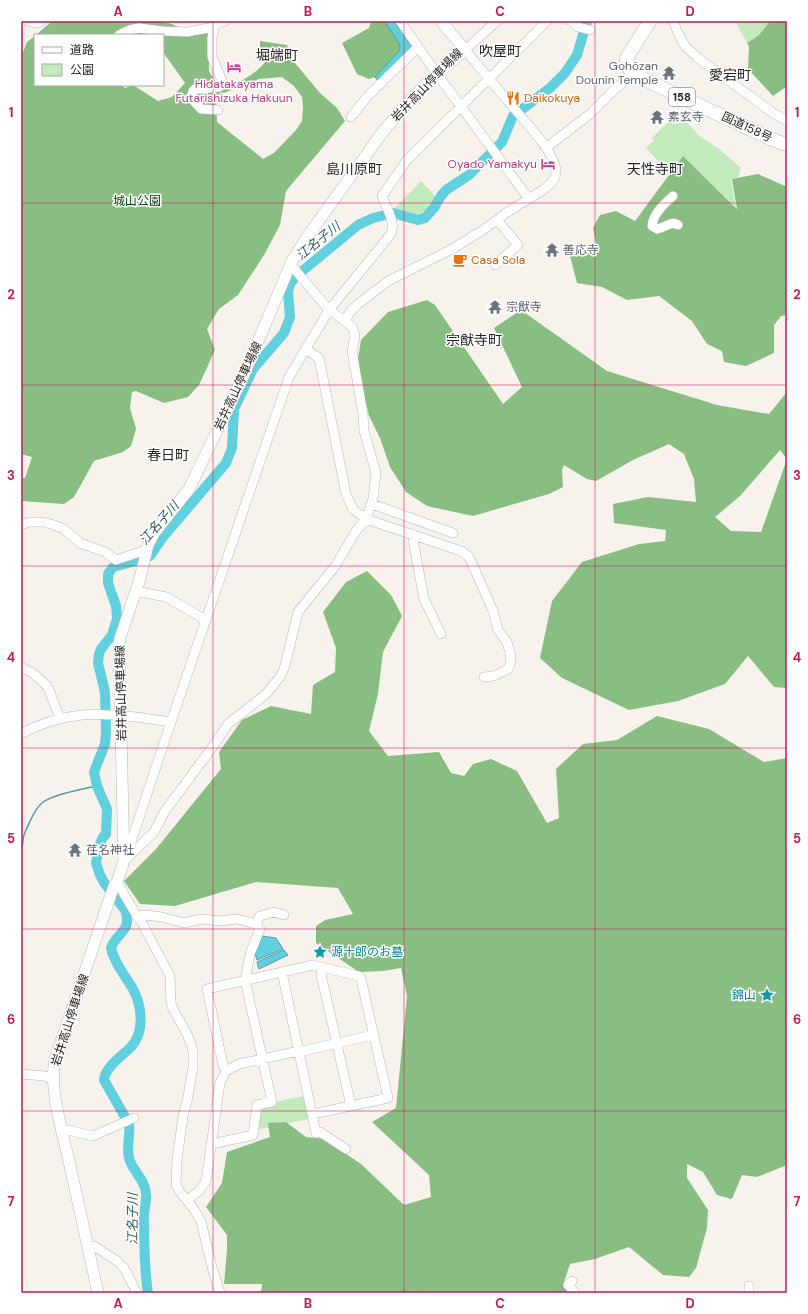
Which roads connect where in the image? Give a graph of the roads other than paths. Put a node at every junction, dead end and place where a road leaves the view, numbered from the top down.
1 (30, 21) edge
2 (41, 21) edge
3 (225, 21) edge
4 (400, 21) edge
5 (441, 21) edge
6 (497, 21) edge
7 (547, 21) edge
8 (571, 21) edge
9 (650, 21) edge
10 (673, 21) edge
11 (214, 27) junction
12 (586, 29) dead end
13 (122, 34) edge
14 (418, 47) junction
15 (465, 50) junction
16 (437, 74) junction
17 (633, 74) junction
18 (489, 78) junction
19 (462, 106) junction
20 (218, 110) dead end
21 (351, 117) dead end
22 (787, 121) edge
23 (787, 144) edge
24 (546, 148) junction
25 (673, 196) dead end
26 (529, 199) junction
27 (497, 220) junction
28 (678, 225) dead end
29 (495, 265) dead end
30 (296, 271) junction
31 (328, 310) junction
32 (346, 321) junction
33 (305, 350) junction
34 (372, 504) junction
35 (366, 519) junction
36 (21, 525) edge
37 (453, 533) dead end
38 (413, 534) junction
39 (146, 551) junction
40 (136, 591) junction
41 (206, 620) junction
42 (442, 634) dead end
43 (21, 667) edge
44 (484, 678) dead end
45 (115, 714) junction
46 (60, 719) junction
47 (170, 722) junction
48 (21, 734) edge
49 (124, 861) junction
50 (115, 884) junction
51 (284, 915) dead end
52 (137, 916) junction
53 (256, 924) junction
54 (322, 967) junction
55 (282, 972) junction
56 (246, 980) junction
57 (373, 1035) junction
58 (336, 1043) junction
59 (299, 1051) junction
60 (262, 1058) junction
61 (226, 1071) junction
62 (21, 1074) edge
63 (53, 1080) junction
64 (351, 1106) junction
65 (313, 1114) junction
66 (130, 1120) dead end
67 (62, 1131) junction
68 (212, 1144) junction
69 (346, 1149) dead end
70 (187, 1200) junction
71 (88, 1247) junction
72 (572, 1281) dead end
73 (98, 1293) edge
74 (137, 1293) edge
75 (220, 1293) edge
76 (575, 1293) edge

1 - 2 street
3 - 11 street
4 - 14 street
5 - 15 main road, 岩井高山停車場線
6 - 15 street
7 - 18 street
8 - 12 street
9 - 17 highway
10 - 22 street
11 - 13 street
11 - 20 street
14 - 16 street
14 - 21 street
15 - 16 main road, 岩井高山停車場線
15 - 18 street
16 - 19 street
16 - 30 main road, 岩井高山停車場線
17 - 23 highway, 国道158号 / 158
17 - 24 street
18 - 19 street
18 - 24 street
19 - 26 street
19 - 31 street
24 - 26 street
25 - 28 street
26 - 27 street
27 - 29 street
27 - 32 street
30 - 31 street
30 - 39 main road, 岩井高山停車場線
31 - 32 street
31 - 33 street
32 - 34 street
33 - 35 street
33 - 41 street
34 - 35 street
34 - 37 street
35 - 38 street
35 - 49 street
36 - 39 street
38 - 42 street
38 - 44 street
39 - 40 main road, 岩井高山停車場線
40 - 41 street
40 - 45 main road, 岩井高山停車場線
41 - 47 street
43 - 46 street
45 - 46 street
45 - 47 street
45 - 49 main road, 岩井高山停車場線
46 - 48 street
47 - 49 street
49 - 50 main road, 岩井高山停車場線
50 - 52 street
50 - 63 main road, 岩井高山停車場線
51 - 53 street
52 - 53 street
52 - 70 street
53 - 56 street
54 - 55 street
54 - 57 street
54 - 58 street
55 - 56 street
55 - 59 street
56 - 60 street
56 - 61 street
57 - 58 street
57 - 64 street
58 - 59 street
58 - 64 street
59 - 60 street
59 - 65 street
60 - 61 street
60 - 68 street
61 - 68 street
62 - 63 street
63 - 67 main road, 岩井高山停車場線
64 - 65 street
65 - 69 street
66 - 67 street
67 - 71 main road, 岩井高山停車場線
68 - 70 street
70 - 75 street
71 - 73 main road, 岩井高山停車場線
71 - 74 street
72 - 76 street

